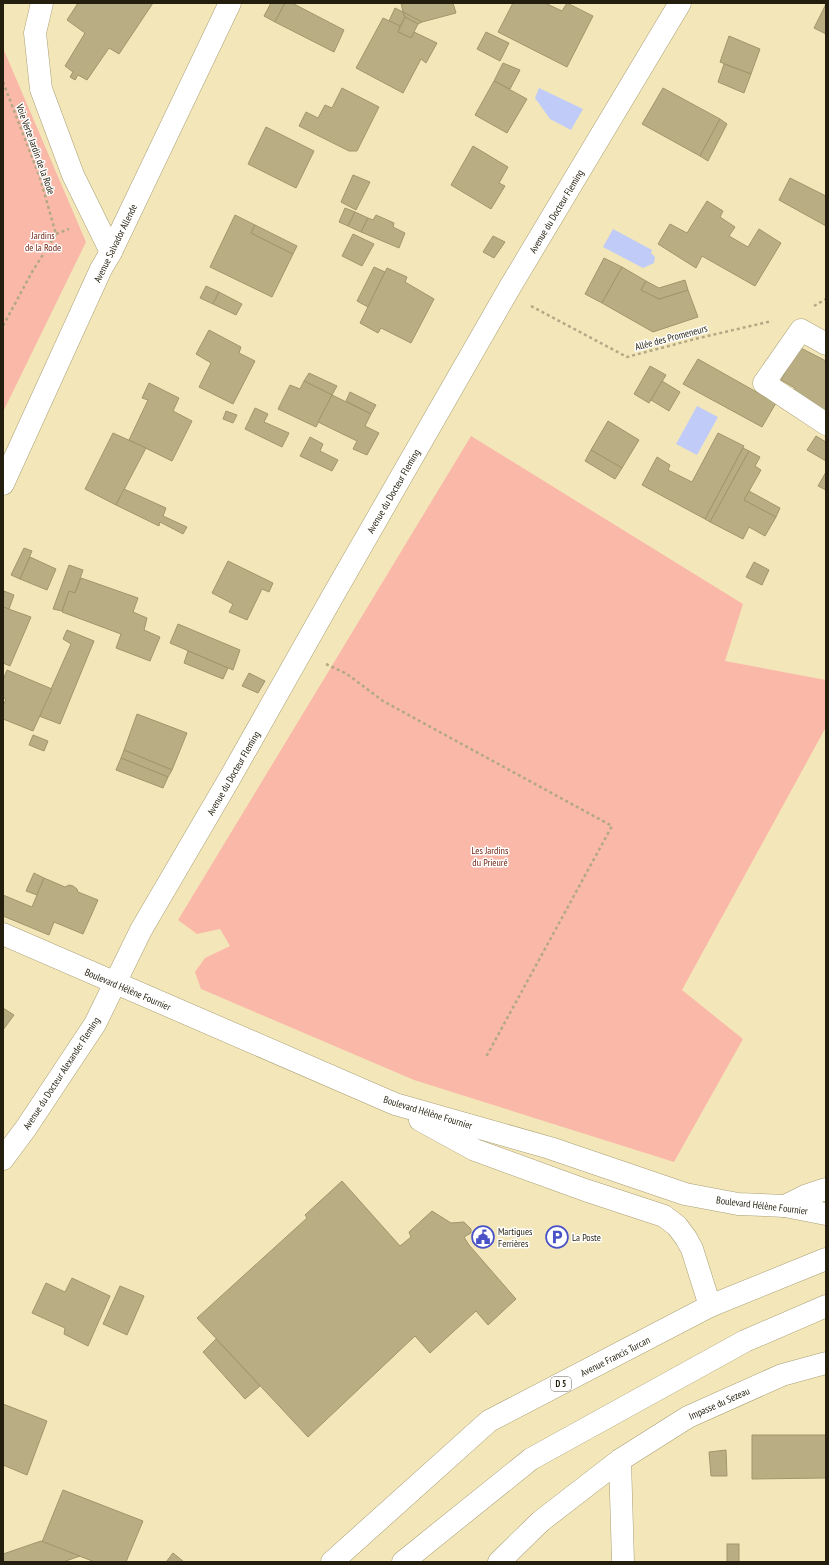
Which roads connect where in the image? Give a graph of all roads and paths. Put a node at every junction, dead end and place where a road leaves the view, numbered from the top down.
1 (42, 3) edge
2 (230, 3) edge
3 (680, 3) edge
4 (3, 82) edge
5 (111, 252) junction
6 (510, 287) junction
7 (826, 299) edge
8 (808, 310) dead end
9 (772, 321) dead end
10 (3, 326) edge
11 (826, 344) edge
12 (826, 424) edge
13 (3, 484) edge
14 (302, 652) junction
15 (3, 934) edge
16 (115, 984) junction
17 (486, 1057) dead end
18 (395, 1104) junction
19 (3, 1159) edge
20 (826, 1189) edge
21 (826, 1202) edge
22 (785, 1206) junction
23 (826, 1214) edge
24 (826, 1259) edge
25 (710, 1306) junction
26 (826, 1306) edge
27 (826, 1363) edge
28 (620, 1460) junction
29 (332, 1562) edge
30 (403, 1562) edge
31 (499, 1562) edge
32 (623, 1562) edge

1 - 5 main road
2 - 5 main road, Avenue Salvador Allende
3 - 6 main road, Avenue du Docteur Fleming
4 - 10 path, Voie Verte Jardin de la Rode
5 - 13 main road, Avenue Salvador Allende
6 - 9 path, Allée des Promeneurs
6 - 14 main road, Avenue du Docteur Fleming
7 - 8 path
11 - 12 main road
14 - 16 main road, Avenue du Docteur Fleming
14 - 17 path
15 - 16 main road, Boulevard Hélène Fournier
16 - 18 main road, Boulevard Hélène Fournier
16 - 19 main road, Avenue du Docteur Alexander Fleming
18 - 22 main road, Boulevard Hélène Fournier
18 - 25 main road
20 - 22 main road
21 - 22 main road
22 - 23 main road, Boulevard Hélène Fournier
24 - 25 main road, Avenue Francis Turcan / D 5
25 - 29 main road, Avenue Francis Turcan / D 5
26 - 30 main road
27 - 28 main road, Impasse du Sezeau
28 - 31 main road, Impasse du Sezeau
28 - 32 main road

